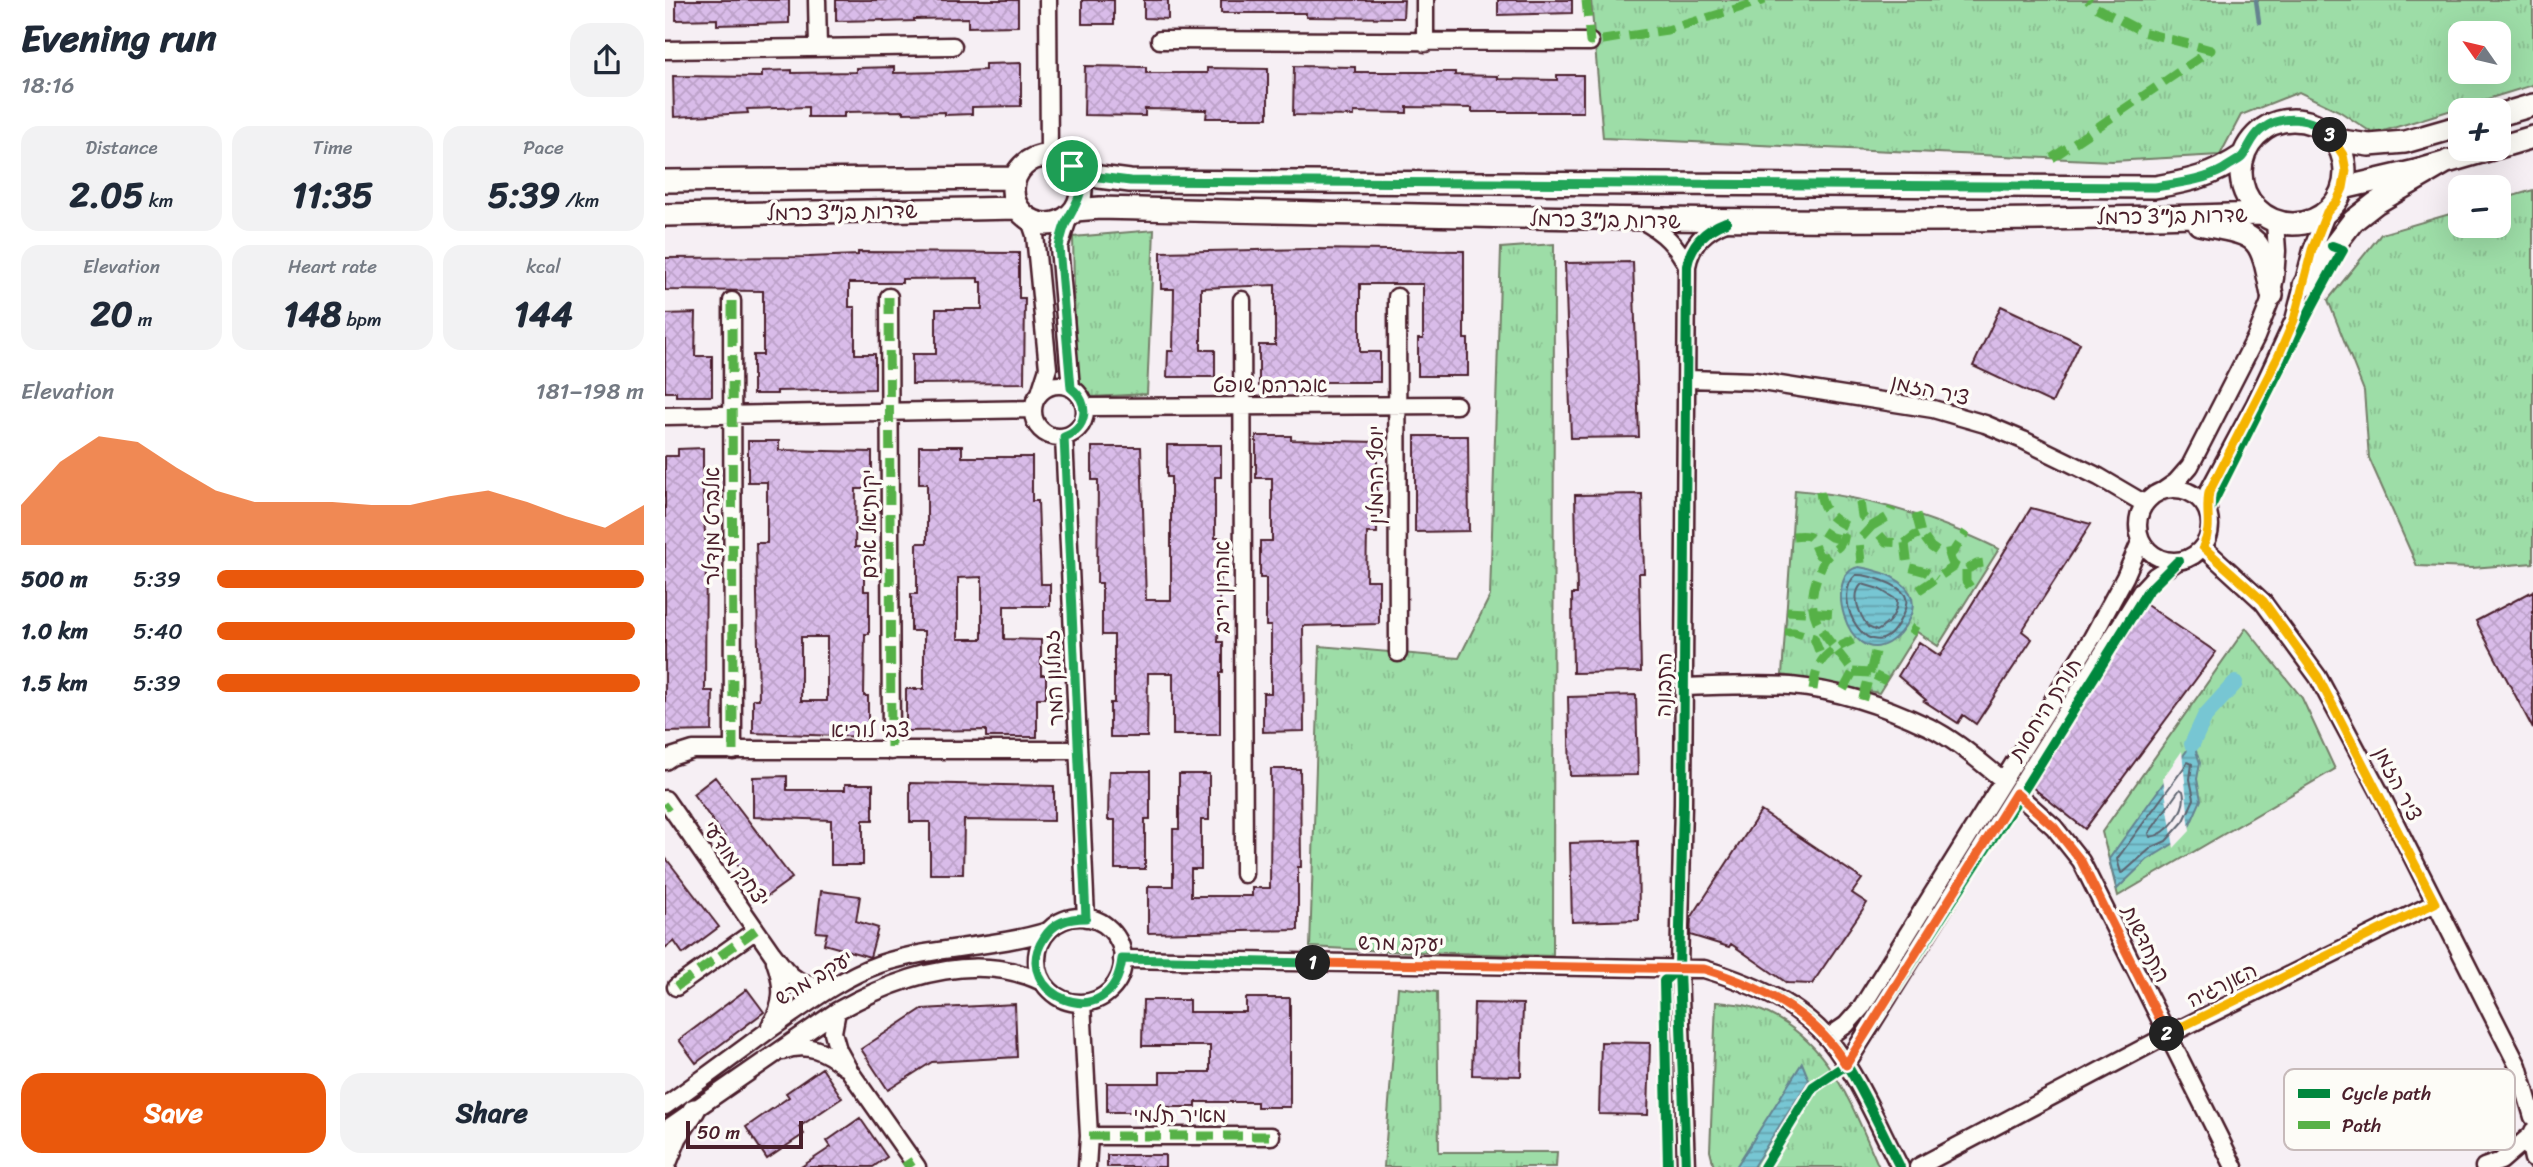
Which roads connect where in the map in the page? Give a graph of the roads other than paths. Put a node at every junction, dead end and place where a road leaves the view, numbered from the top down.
1 (817, 0) edge
2 (1048, 0) edge
3 (1425, 0) edge
4 (1160, 40) dead end
5 (1590, 42) dead end
6 (1425, 43) junction
7 (953, 46) dead end
8 (818, 48) junction
9 (665, 50) edge
10 (2533, 106) edge
11 (2511, 112) edge
12 (2448, 130) edge
13 (2533, 137) edge
14 (2335, 140) junction
15 (2511, 143) edge
16 (1049, 155) junction
17 (2242, 156) junction
18 (2448, 161) joint
19 (1072, 166) junction
20 (1015, 178) junction
21 (665, 181) edge
22 (2343, 188) junction
23 (2327, 212) junction
24 (1072, 213) junction
25 (1024, 214) junction
26 (665, 215) edge
27 (2166, 217) junction
28 (2268, 218) junction
29 (1643, 221) junction
30 (1726, 222) junction
31 (1687, 266) junction
32 (2304, 285) junction
33 (2271, 295) junction
34 (889, 297) dead end
35 (1397, 297) dead end
36 (1242, 300) dead end
37 (733, 301) dead end
38 (1688, 379) junction
39 (1071, 388) junction
40 (1040, 393) junction
41 (1397, 405) junction
42 (1456, 405) dead end
43 (1242, 406) junction
44 (1085, 407) junction
45 (1033, 409) junction
46 (890, 412) junction
47 (733, 415) junction
48 (665, 416) edge
49 (1064, 437) junction
50 (2163, 491) junction
51 (2145, 503) junction
52 (2208, 512) junction
53 (2141, 540) junction
54 (2203, 547) junction
55 (2178, 561) junction
56 (1398, 653) dead end
57 (1683, 687) junction
58 (1078, 750) junction
59 (733, 751) junction
60 (891, 751) junction
61 (665, 761) edge
62 (2003, 780) junction
63 (2016, 793) junction
64 (666, 804) edge
65 (1244, 874) dead end
66 (2435, 903) junction
67 (1086, 918) junction
68 (756, 930) junction
69 (1048, 931) junction
70 (772, 953) junction
71 (1122, 959) junction
72 (1679, 968) junction
73 (1042, 982) junction
74 (838, 984) junction
75 (676, 988) dead end
76 (1082, 1003) junction
77 (837, 1011) junction
78 (2168, 1035) junction
79 (761, 1036) junction
80 (1827, 1038) junction
81 (777, 1052) junction
82 (1846, 1065) junction
83 (2518, 1066) junction
84 (849, 1070) junction
85 (2533, 1087) edge
86 (665, 1106) edge
87 (694, 1110) junction
88 (2533, 1116) edge
89 (665, 1130) edge
90 (2532, 1133) edge
91 (1089, 1136) junction
92 (1271, 1136) dead end
93 (2515, 1148) edge
94 (2513, 1150) edge
95 (2533, 1160) edge
96 (665, 1164) edge
97 (911, 1165) edge
98 (1087, 1167) edge
99 (1686, 1167) edge
100 (1900, 1167) edge
101 (1918, 1167) edge
102 (2234, 1167) edge
103 (2484, 1167) edge

1 - 8 street
2 - 16 street
3 - 6 street
4 - 6 street
5 - 6 street
7 - 8 street
8 - 9 street
10 - 11 main road
12 - 14 main road
13 - 15 main road
14 - 17 main road
14 - 22 main road
16 - 19 main road
16 - 20 main road
17 - 19 main road, שדרות בנ"צ כרמל
17 - 28 main road
18 - 22 main road
18 - 32 main road
19 - 24 main road
20 - 21 main road, שדרות בנ"צ כרמל
20 - 25 main road
22 - 23 main road
23 - 28 main road
23 - 32 street
24 - 25 main road
24 - 29 main road, שדרות בנ"צ כרמל
24 - 39 street
25 - 26 main road, שדרות בנ"צ כרמל
25 - 40 street
27 - 28 main road, שדרות בנ"צ כרמל
27 - 30 main road, שדרות בנ"צ כרמל
27 - 33 main road
28 - 33 street
29 - 30 main road, שדרות בנ"צ כרמל
29 - 31 street
30 - 31 street, התבונה
31 - 38 street, התבונה
32 - 52 street
33 - 50 street
34 - 46 street, יקותיאל אדם
35 - 41 street, יוסף הרמלין
36 - 43 street, אהרון יריב
37 - 47 street, אלברט מנדלר
38 - 51 street, ציר הזמן
38 - 57 street, התבונה
39 - 40 street
39 - 44 street
40 - 45 street
41 - 42 street, אברהם שופט
41 - 43 street, אברהם שופט
41 - 56 street, יוסף הרמלין
43 - 44 street, אברהם שופט
43 - 65 street, אהרון יריב
44 - 49 street
45 - 46 street
45 - 49 street
46 - 47 street
46 - 60 street, יקותיאל אדם
47 - 48 street
47 - 59 street, אלברט מנדלר
49 - 58 street, זבולון המר
50 - 51 street
50 - 52 street
51 - 53 street
52 - 54 street
53 - 55 street
53 - 62 street, תורת היחסות
54 - 55 street
54 - 66 street, ציר הזמן
55 - 63 street, תורת היחסות
57 - 62 street
57 - 72 street, התבונה
58 - 60 street, צבי לוריא
58 - 67 street, זבולון המר
59 - 60 street, צבי לוריא
59 - 61 street, צבי לוריא
62 - 80 street, תורת היחסות
63 - 78 street, התחדשות
63 - 82 street, תורת היחסות
64 - 68 street, יצחק מודעי
66 - 78 street, האנרגיה
66 - 83 street, ציר הזמן
67 - 69 street
67 - 71 street
68 - 70 street, יצחק מודעי
68 - 75 street
69 - 73 street
69 - 74 street, יעקב מרש
70 - 74 street, יצחק מודעי
70 - 79 street, יצחק מודעי
71 - 72 street, יעקב מרש
71 - 76 street
72 - 80 street, יעקב מרש
72 - 99 street, התבונה
73 - 76 street
73 - 77 street, יעקב מרש
74 - 79 street, יעקב מרש
76 - 91 street
77 - 81 street, יעקב מרש
77 - 84 street
78 - 101 street, האנרגיה
78 - 102 street, התחדשות
79 - 86 street, יעקב מרש
80 - 82 street, יעקב מרש
81 - 84 street
81 - 87 street, יעקב מרש
82 - 100 street, יעקב מרש
83 - 85 street, ציר הזמן
83 - 88 street, ציר הזמן
84 - 97 street
87 - 89 street, יעקב מרש
87 - 96 main road
90 - 93 street
90 - 95 street
91 - 92 street, מאיר תלמי
91 - 98 street
94 - 103 street

